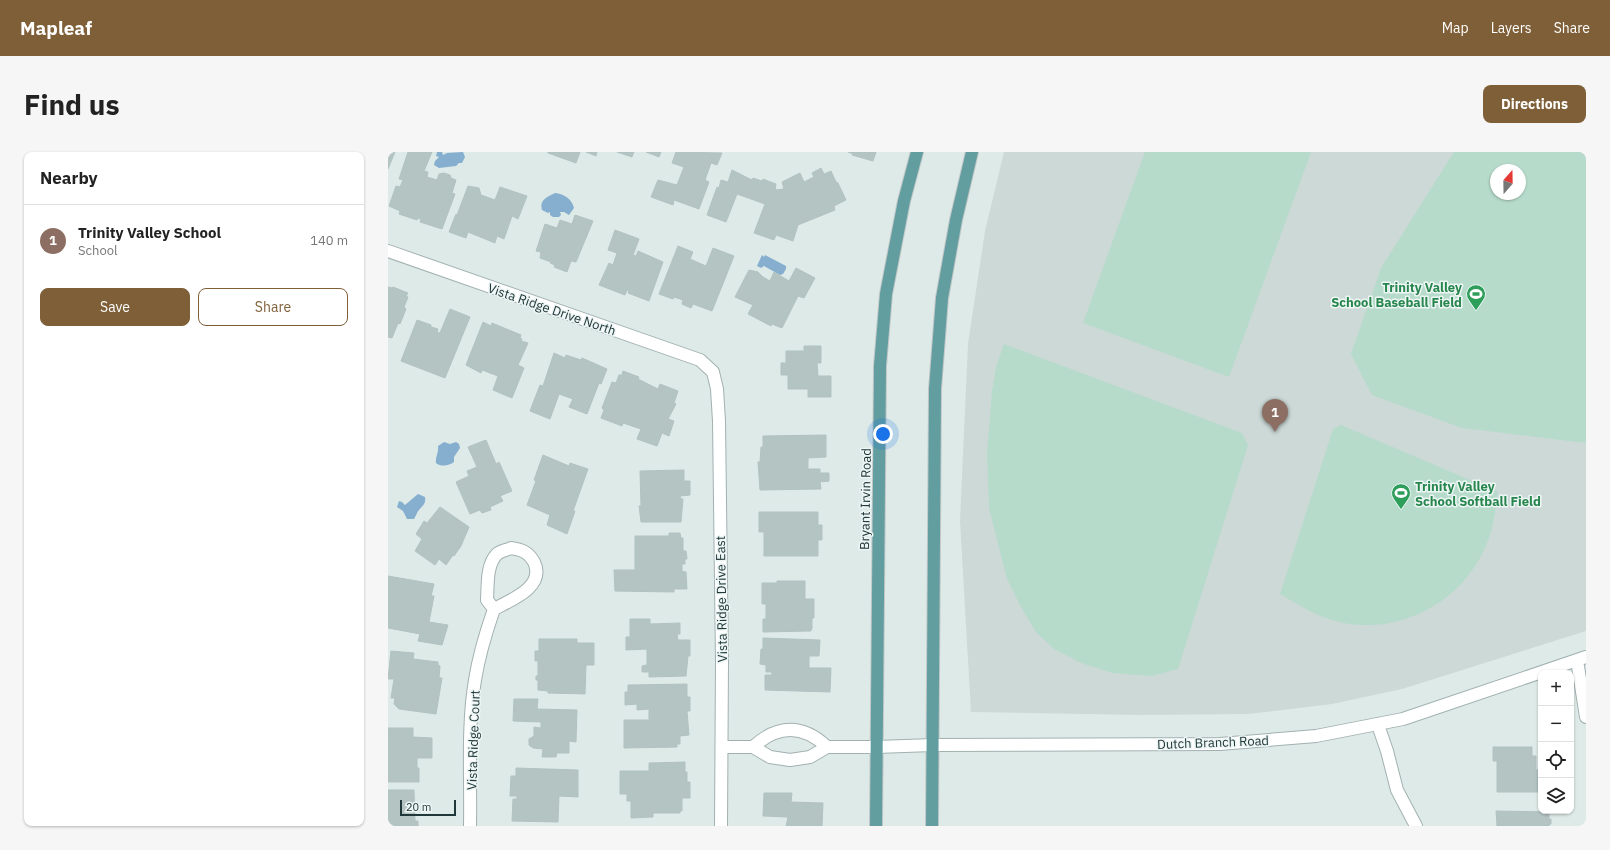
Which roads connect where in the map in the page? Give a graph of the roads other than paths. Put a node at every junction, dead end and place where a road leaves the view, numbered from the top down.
1 (917, 152) edge
2 (972, 152) edge
3 (388, 251) edge
4 (714, 372) joint
5 (494, 609) junction
6 (1582, 659) edge
7 (1586, 717) edge
8 (1378, 725) junction
9 (933, 745) junction
10 (722, 747) junction
11 (753, 747) junction
12 (828, 747) junction
13 (876, 747) junction
14 (470, 826) edge
15 (721, 826) edge
16 (876, 826) edge
17 (932, 826) edge
18 (1416, 826) edge

1 - 13 main road, Bryant Irvin Road
2 - 9 main road
3 - 4 street, Vista Ridge Drive North
4 - 10 street, Vista Ridge Drive East
5 - 5 street
5 - 14 street, Vista Ridge Court
6 - 7 street
6 - 8 street, Dutch Branch Road
8 - 9 street, Dutch Branch Road
8 - 18 street
9 - 13 street, Dutch Branch Road
9 - 17 main road
10 - 11 street
10 - 15 street, Vista Ridge Drive East
11 - 12 street, Dutch Branch Road
11 - 12 street
12 - 13 street, Dutch Branch Road
13 - 16 main road, Bryant Irvin Road

